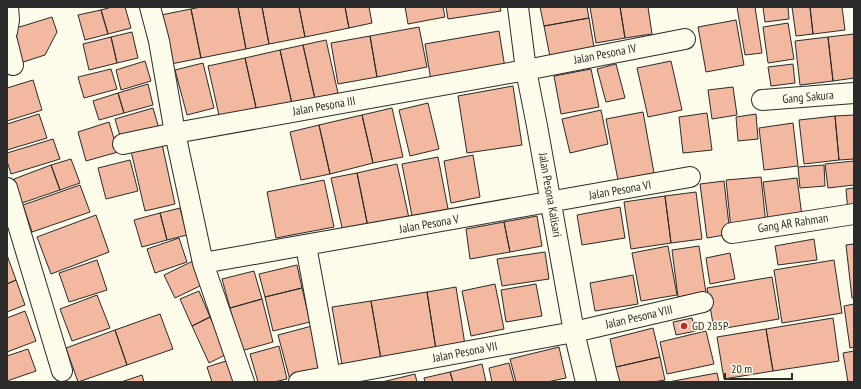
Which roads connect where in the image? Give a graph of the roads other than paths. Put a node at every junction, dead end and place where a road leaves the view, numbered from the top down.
1 (8, 7) edge
2 (150, 7) edge
3 (518, 7) edge
4 (7, 32) edge
5 (685, 39) dead end
6 (7, 41) edge
7 (14, 65) dead end
8 (526, 70) junction
9 (854, 93) edge
10 (762, 100) dead end
11 (175, 133) junction
12 (123, 144) dead end
13 (690, 177) dead end
14 (7, 188) edge
15 (551, 202) junction
16 (854, 214) edge
17 (732, 233) dead end
18 (306, 246) junction
19 (203, 263) junction
20 (703, 302) dead end
21 (574, 332) junction
22 (62, 371) dead end
23 (330, 376) junction
24 (356, 377) edge
25 (244, 382) edge
26 (299, 382) edge
27 (586, 382) edge

1 - 4 street
2 - 11 street
3 - 8 street, Jalan Pesona Kalisari
5 - 8 street, Jalan Pesona IV
6 - 7 street
8 - 11 street, Jalan Pesona III
8 - 15 street, Jalan Pesona Kalisari
9 - 10 street, Gang Sakura
11 - 12 street, Jalan Pesona III
11 - 19 street
13 - 15 street, Jalan Pesona VI
14 - 22 street
15 - 18 street, Jalan Pesona V
15 - 21 street, Jalan Pesona Kalisari
16 - 17 street, Gang AR Rahman
18 - 19 street, Jalan Pesona V
18 - 23 street
19 - 25 street
20 - 21 street, Jalan Pesona VIII
21 - 24 street, Jalan Pesona VII
21 - 27 street, Jalan Pesona Kalisari
23 - 24 street, Jalan Pesona VII
23 - 26 street, Jalan Pesona VII

